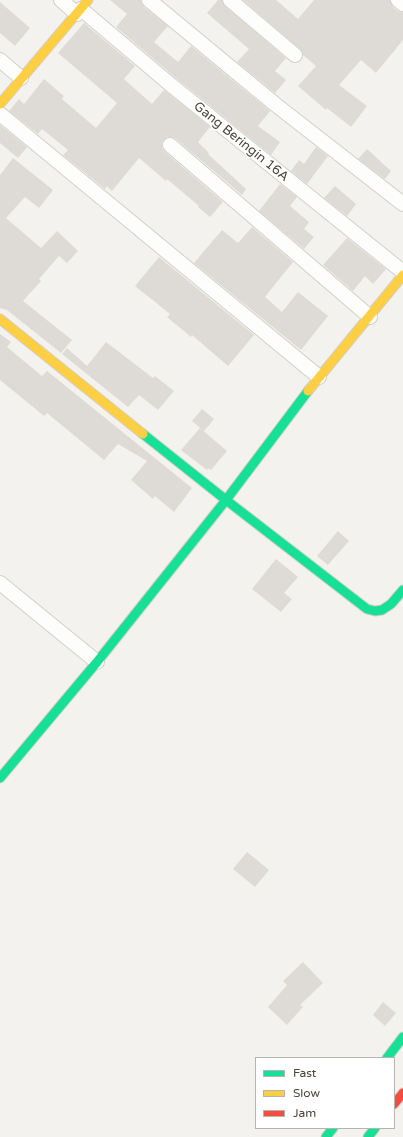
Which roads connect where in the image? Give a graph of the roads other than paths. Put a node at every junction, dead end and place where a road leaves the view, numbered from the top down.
1 (61, 0) edge
2 (149, 0) edge
3 (230, 0) edge
4 (398, 0) edge
5 (403, 4) edge
6 (82, 8) edge
7 (295, 54) dead end
8 (0, 60) edge
9 (21, 78) junction
10 (0, 104) edge
11 (0, 114) edge
12 (170, 145) dead end
13 (403, 204) edge
14 (403, 272) edge
15 (403, 276) edge
16 (370, 317) junction
17 (0, 319) edge
18 (319, 377) junction
19 (226, 500) junction
20 (0, 583) edge
21 (403, 590) edge
22 (96, 662) junction
23 (0, 778) edge
24 (403, 1037) edge
25 (388, 1057) edge
26 (403, 1093) edge
27 (395, 1103) edge
28 (332, 1129) edge
29 (374, 1129) edge
30 (326, 1137) edge
31 (368, 1137) edge

1 - 6 street, Gang Beringin 16A
2 - 13 street
3 - 7 street
4 - 5 street
6 - 9 main road
6 - 14 street, Gang Beringin 16A
8 - 9 street
9 - 10 main road
11 - 18 street
12 - 16 street
15 - 16 main road
16 - 18 main road
17 - 19 main road
18 - 19 main road
19 - 21 main road
19 - 22 main road
20 - 22 street
22 - 23 main road
24 - 25 main road
26 - 27 main road
28 - 30 main road
29 - 31 main road

